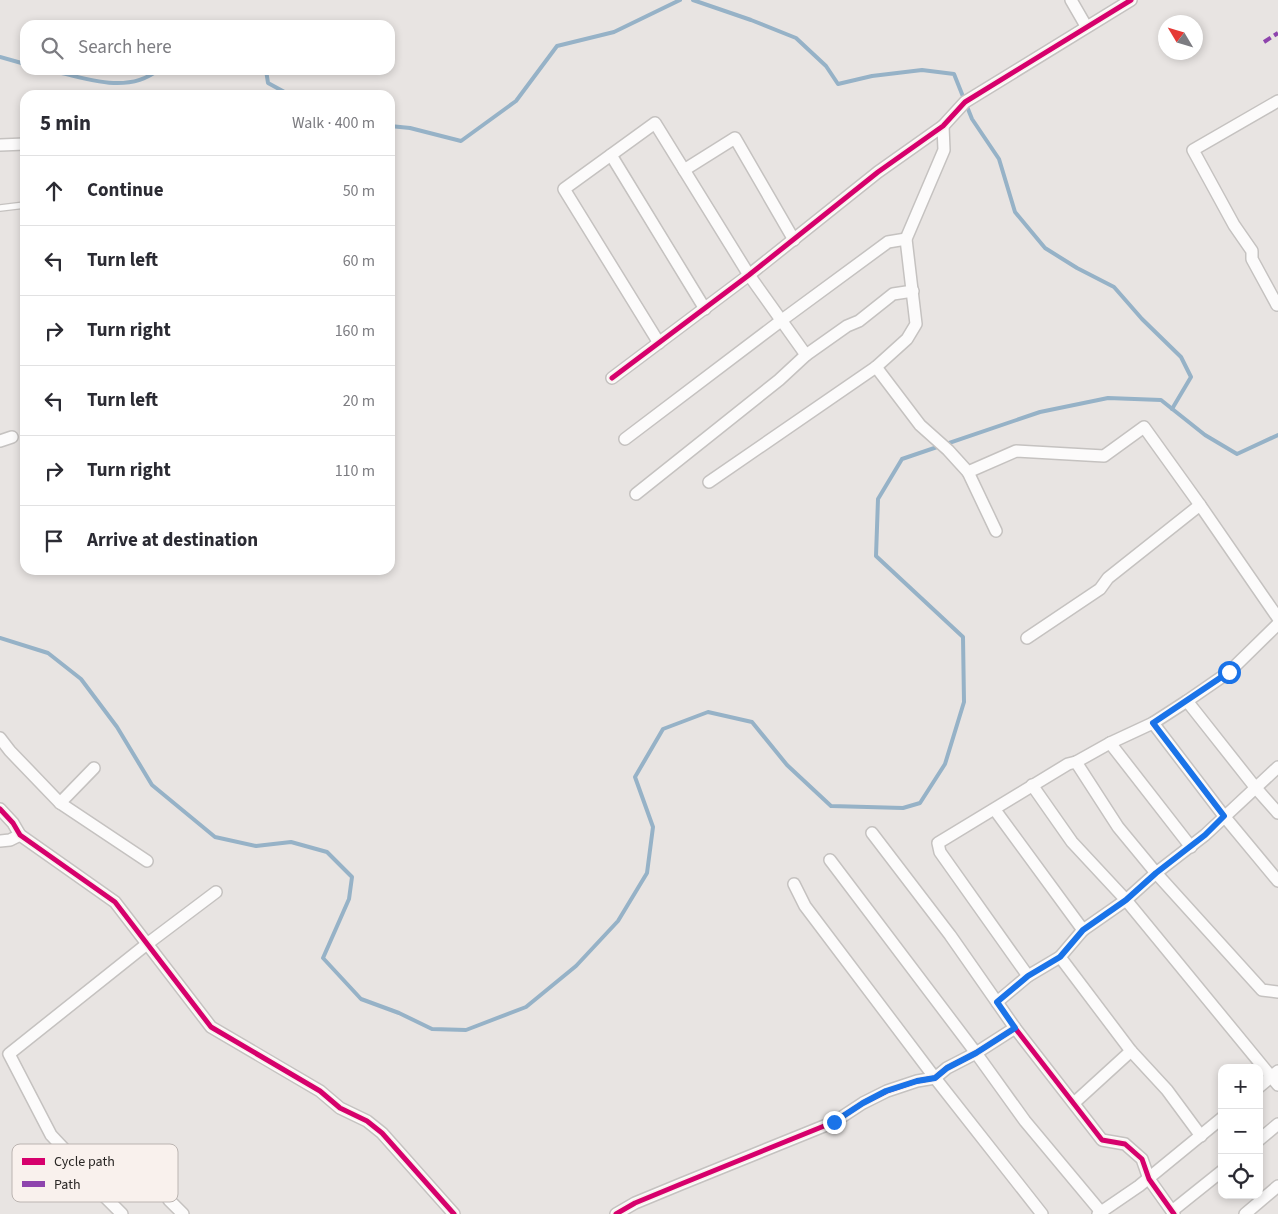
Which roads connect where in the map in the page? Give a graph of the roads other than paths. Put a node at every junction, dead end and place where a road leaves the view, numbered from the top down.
1 (1071, 0) edge
2 (1131, 0) edge
3 (1086, 26) junction
4 (1278, 101) edge
5 (943, 126) junction
6 (20, 144) edge
7 (0, 145) edge
8 (611, 155) junction
9 (684, 170) junction
10 (20, 206) edge
11 (0, 208) edge
12 (906, 239) junction
13 (794, 240) junction
14 (749, 275) junction
15 (913, 291) junction
16 (1278, 304) edge
17 (705, 309) junction
18 (782, 320) junction
19 (660, 343) junction
20 (806, 355) junction
21 (876, 367) junction
22 (612, 378) dead end
23 (12, 437) dead end
24 (625, 439) dead end
25 (0, 441) edge
26 (968, 472) junction
27 (709, 482) dead end
28 (636, 494) dead end
29 (1200, 505) junction
30 (996, 531) dead end
31 (1278, 618) edge
32 (1278, 624) edge
33 (1027, 638) dead end
34 (1187, 701) junction
35 (1153, 723) junction
36 (0, 738) edge
37 (1110, 743) junction
38 (1076, 762) junction
39 (1278, 766) edge
40 (94, 768) dead end
41 (1032, 785) junction
42 (1255, 787) junction
43 (60, 803) junction
44 (0, 809) edge
45 (995, 810) junction
46 (1278, 813) edge
47 (1224, 816) junction
48 (872, 833) dead end
49 (20, 835) junction
50 (0, 842) edge
51 (1191, 847) junction
52 (830, 860) dead end
53 (147, 861) dead end
54 (1156, 873) junction
55 (1278, 881) edge
56 (794, 884) dead end
57 (216, 892) dead end
58 (1126, 900) junction
59 (1083, 930) junction
60 (147, 944) junction
61 (1060, 957) junction
62 (1028, 976) junction
63 (1278, 992) edge
64 (997, 1002) junction
65 (1015, 1028) junction
66 (5, 1051) edge
67 (1131, 1052) junction
68 (976, 1053) junction
69 (935, 1078) junction
70 (1276, 1078) edge
71 (1263, 1085) edge
72 (1074, 1103) junction
73 (1218, 1121) edge
74 (1278, 1124) edge
75 (1200, 1136) junction
76 (1263, 1137) edge
77 (59, 1144) edge
78 (1218, 1174) edge
79 (1149, 1179) junction
80 (1278, 1186) edge
81 (110, 1202) edge
82 (171, 1202) edge
83 (1100, 1213) edge
84 (1173, 1213) edge
85 (122, 1214) edge
86 (183, 1214) edge
87 (454, 1214) edge
88 (616, 1214) edge
89 (1042, 1214) edge
90 (1246, 1214) edge

1 - 3 street
2 - 3 street
3 - 5 street
4 - 16 street
5 - 12 street
5 - 13 street
6 - 7 street
8 - 9 street
8 - 17 street
8 - 19 street
9 - 13 street
9 - 14 street
10 - 11 lane
12 - 15 street
12 - 18 street
13 - 14 street
14 - 17 street
14 - 18 street
15 - 20 street
15 - 21 street
17 - 19 street
18 - 20 street
18 - 24 street
19 - 22 street
20 - 28 street
21 - 26 street
21 - 27 street
23 - 25 street
26 - 29 street
26 - 30 street
29 - 31 street
29 - 33 street
32 - 34 street
34 - 35 street
34 - 42 street
35 - 37 street
35 - 47 street
36 - 43 street
37 - 38 street
37 - 51 street
38 - 41 street
38 - 54 street
39 - 42 street
40 - 43 street
41 - 45 street
41 - 58 street
42 - 46 street
42 - 47 street
43 - 53 street
44 - 49 street
45 - 59 street
45 - 62 street
47 - 51 street
47 - 55 street
48 - 64 street
49 - 50 street
49 - 60 street
51 - 54 street
52 - 68 street
54 - 58 street
54 - 63 street
56 - 69 street
57 - 60 street
58 - 59 street
58 - 70 street
59 - 61 street
60 - 66 street
60 - 87 street
61 - 62 street
61 - 67 street
62 - 64 street
64 - 65 street
65 - 68 street
65 - 72 street
66 - 77 street
67 - 72 street
67 - 75 street
68 - 69 street
68 - 83 street
69 - 88 street
69 - 89 street
70 - 71 street
72 - 79 street
73 - 75 street
74 - 76 street
75 - 79 street
78 - 84 street
79 - 83 street
79 - 84 street
80 - 90 street
81 - 85 street
82 - 86 street

